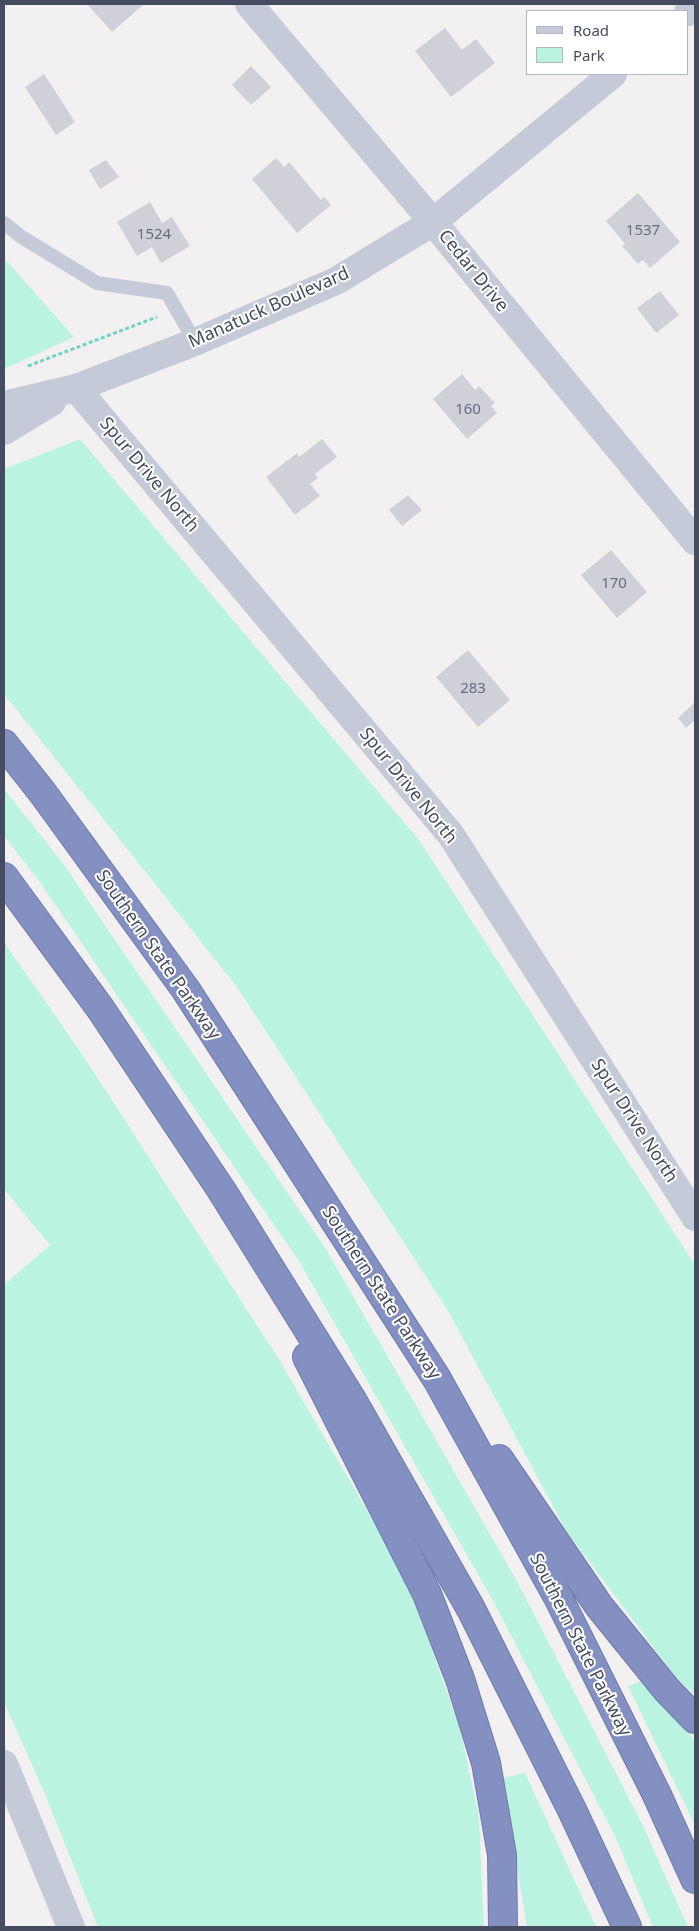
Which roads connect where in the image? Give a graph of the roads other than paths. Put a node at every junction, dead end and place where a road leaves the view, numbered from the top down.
1 (249, 4) edge
2 (612, 75) edge
3 (433, 222) junction
4 (4, 223) edge
5 (195, 342) junction
6 (76, 388) junction
7 (4, 405) edge
8 (4, 431) edge
9 (695, 541) edge
10 (4, 744) edge
11 (4, 878) edge
12 (313, 1186) junction
13 (222, 1191) junction
14 (695, 1216) edge
15 (695, 1719) edge
16 (4, 1764) edge
17 (502, 1855) junction
18 (695, 1880) edge
19 (71, 1927) edge
20 (503, 1927) edge
21 (516, 1927) edge
22 (627, 1927) edge

1 - 3 street, Cedar Drive
2 - 3 street, Manatuck Boulevard
3 - 5 street, Manatuck Boulevard
3 - 9 street, Cedar Drive
4 - 5 lane
5 - 6 street, Manatuck Boulevard
6 - 7 street, Manatuck Boulevard
6 - 8 street, Manatuck Boulevard
6 - 14 street, Spur Drive North
10 - 12 highway, Southern State Parkway
11 - 13 highway
12 - 15 highway
12 - 18 highway, Southern State Parkway
13 - 17 highway
13 - 22 highway
16 - 19 street
17 - 20 highway
17 - 21 lane

